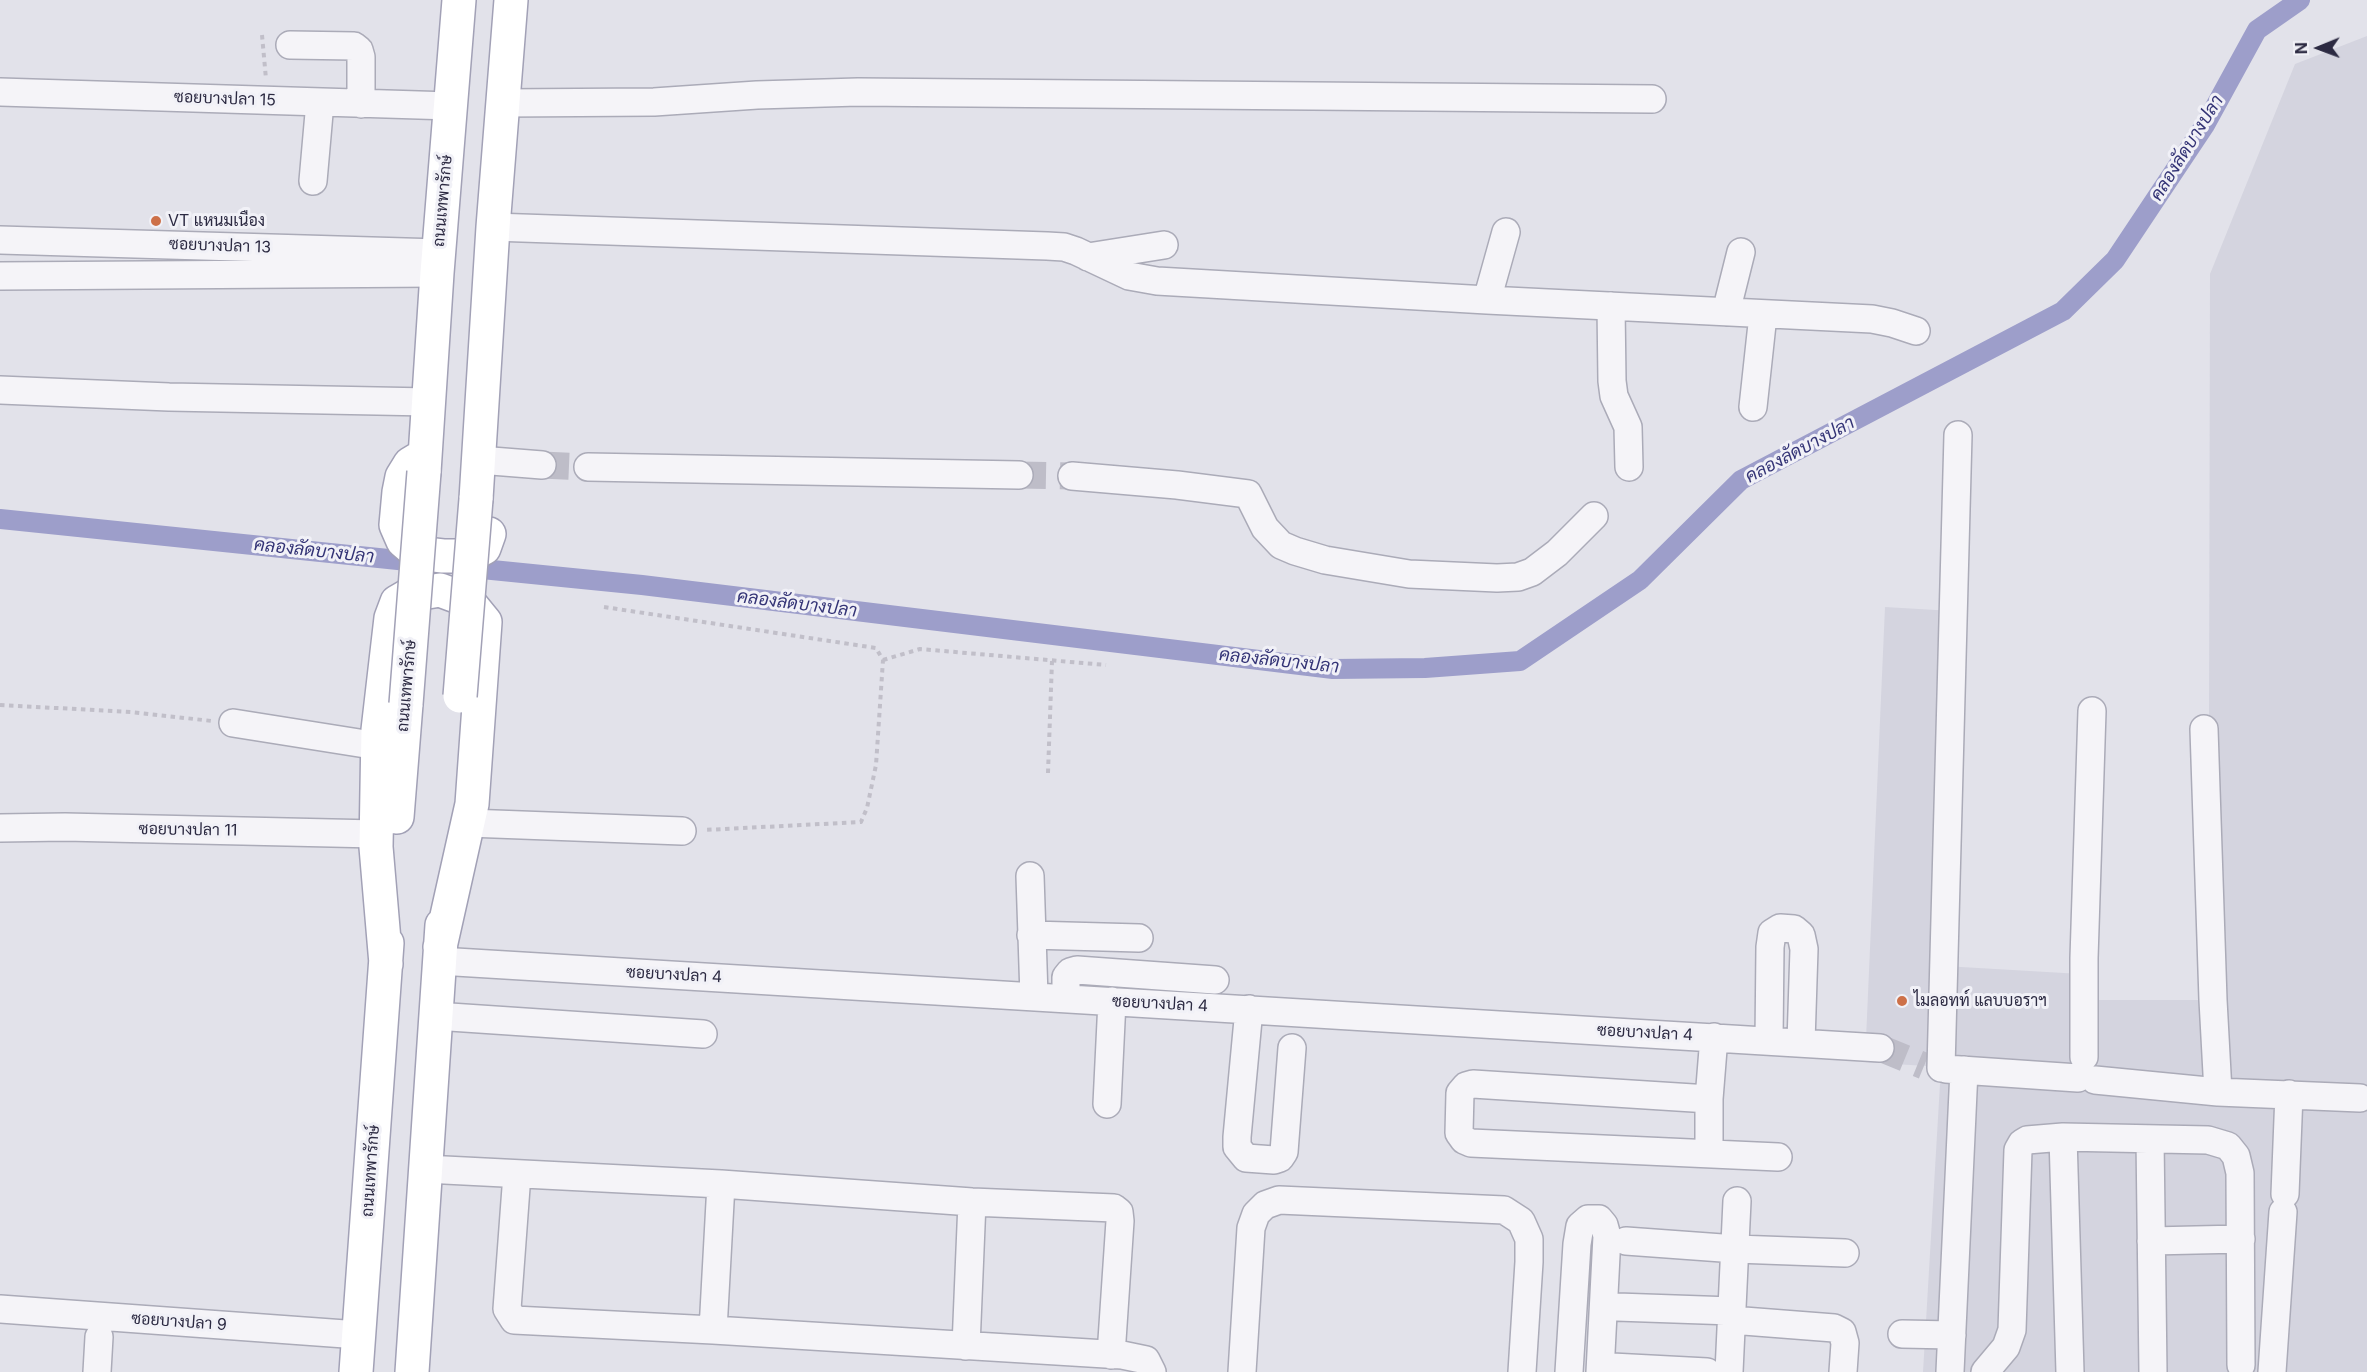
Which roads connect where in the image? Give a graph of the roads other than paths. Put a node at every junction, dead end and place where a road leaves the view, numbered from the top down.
1 (459, 0) edge
2 (511, 0) edge
3 (290, 45) dead end
4 (0, 92) edge
5 (1652, 99) dead end
6 (320, 102) junction
7 (503, 103) junction
8 (361, 104) junction
9 (451, 106) junction
10 (313, 182) dead end
11 (493, 227) junction
12 (1506, 232) dead end
13 (0, 240) edge
14 (1164, 245) dead end
15 (1741, 252) dead end
16 (1088, 257) junction
17 (438, 263) junction
18 (0, 276) edge
19 (1486, 300) junction
20 (1611, 306) junction
21 (1726, 312) junction
22 (1763, 315) junction
23 (1916, 331) dead end
24 (0, 390) edge
25 (429, 402) junction
26 (1753, 407) dead end
27 (1958, 435) dead end
28 (425, 464) junction
29 (542, 465) tunnel mouth
30 (588, 466) tunnel mouth
31 (1629, 467) dead end
32 (1019, 475) tunnel mouth
33 (1072, 476) tunnel mouth
34 (477, 480) junction
35 (1594, 516) dead end
36 (2092, 711) dead end
37 (233, 723) road end
38 (2204, 729) dead end
39 (378, 746) junction
40 (468, 823) junction
41 (0, 828) edge
42 (682, 831) road end
43 (376, 834) junction
44 (1030, 876) dead end
45 (1031, 935) junction
46 (1139, 938) dead end
47 (439, 954) junction
48 (386, 964) junction
49 (1215, 980) dead end
50 (1034, 996) junction
51 (1065, 998) junction
52 (1112, 1001) junction
53 (1249, 1009) junction
54 (435, 1016) junction
55 (703, 1034) dead end
56 (1714, 1037) junction
57 (1769, 1040) junction
58 (1801, 1042) junction
59 (1292, 1048) dead end
60 (1880, 1048) tunnel mouth
61 (1943, 1068) junction
62 (2086, 1072) junction
63 (2218, 1092) junction
64 (2289, 1094) junction
65 (2360, 1098) dead end
66 (1709, 1099) junction
67 (1107, 1104) dead end
68 (2063, 1137) junction
69 (2150, 1139) junction
70 (1709, 1154) junction
71 (1778, 1157) dead end
72 (425, 1169) junction
73 (517, 1174) junction
74 (722, 1184) junction
75 (972, 1202) junction
76 (1737, 1202) dead end
77 (2241, 1239) junction
78 (1626, 1241) dead end
79 (2151, 1241) junction
80 (1736, 1250) junction
81 (1845, 1253) dead end
82 (1617, 1307) dead end
83 (0, 1309) edge
84 (1732, 1316) junction
85 (713, 1330) junction
86 (1902, 1334) dead end
87 (359, 1335) junction
88 (1952, 1335) junction
89 (99, 1336) dead end
90 (966, 1346) junction
91 (1111, 1355) junction
92 (2241, 1365) dead end
93 (1951, 1367) edge
94 (1606, 1370) edge
95 (97, 1372) edge
96 (356, 1372) edge
97 (412, 1372) edge
98 (1152, 1372) edge
99 (1242, 1372) edge
100 (1522, 1372) edge
101 (1569, 1372) edge
102 (1707, 1372) edge
103 (1729, 1372) edge
104 (1843, 1372) edge
105 (1985, 1372) edge
106 (2070, 1372) edge
107 (2153, 1372) edge
108 (2272, 1372) edge

1 - 9 main road, ถนนเทพารักษ์
2 - 7 main road
3 - 8 street
4 - 6 street, ซอยบางปลา 15
5 - 7 street
6 - 8 street, ซอยบางปลา 15
6 - 10 street
7 - 11 main road
8 - 9 street, ซอยบางปลา 15
9 - 17 main road, ถนนเทพารักษ์
11 - 16 street
11 - 34 main road
12 - 19 street
13 - 17 street, ซอยบางปลา 13
14 - 16 street
15 - 21 street
16 - 19 street
17 - 18 street
17 - 25 main road, ถนนเทพารักษ์
19 - 20 street
20 - 21 street
20 - 31 street
21 - 22 street
22 - 23 street
22 - 26 street
24 - 25 street
25 - 28 main road, ถนนเทพารักษ์
27 - 61 street
28 - 34 main road
28 - 48 main road, ถนนเทพารักษ์, bridge
29 - 34 street
30 - 32 street
33 - 35 street
34 - 47 main road, bridge
36 - 62 street
37 - 39 street
38 - 63 street
39 - 40 main road
39 - 43 main road
40 - 42 street
40 - 47 main road
41 - 43 street, ซอยบางปลา 11
43 - 48 main road
44 - 45 street
45 - 46 street
45 - 50 street
47 - 50 street, ซอยบางปลา 4
47 - 54 main road
48 - 87 main road, ถนนเทพารักษ์
49 - 51 street
50 - 51 street, ซอยบางปลา 4
51 - 52 street, ซอยบางปลา 4
52 - 53 street, ซอยบางปลา 4
52 - 67 street
53 - 56 street, ซอยบางปลา 4
53 - 59 street
54 - 55 street
54 - 72 main road
56 - 57 street, ซอยบางปลา 4
56 - 66 street
57 - 58 street, ซอยบางปลา 4
57 - 58 street
58 - 60 street, ซอยบางปลา 4
61 - 62 street
61 - 88 street
62 - 63 street
63 - 64 street
64 - 65 street
64 - 108 street
66 - 70 street
66 - 70 street
68 - 69 street
68 - 105 street
68 - 106 street
69 - 77 street
69 - 79 street
70 - 71 street
72 - 73 street
72 - 97 main road
73 - 74 street
73 - 85 street
74 - 75 street
74 - 85 street
75 - 90 street
75 - 91 street
76 - 80 street
77 - 79 street
77 - 92 street
78 - 80 street
79 - 107 street
80 - 81 street
80 - 84 street
82 - 84 street
83 - 87 street, ซอยบางปลา 9
84 - 103 street
84 - 104 street
85 - 90 street
86 - 88 street
87 - 96 main road, ถนนเทพารักษ์
88 - 93 street
89 - 95 street
90 - 91 street
91 - 98 street
93 - 105 street
94 - 101 street
94 - 102 street
99 - 100 street

